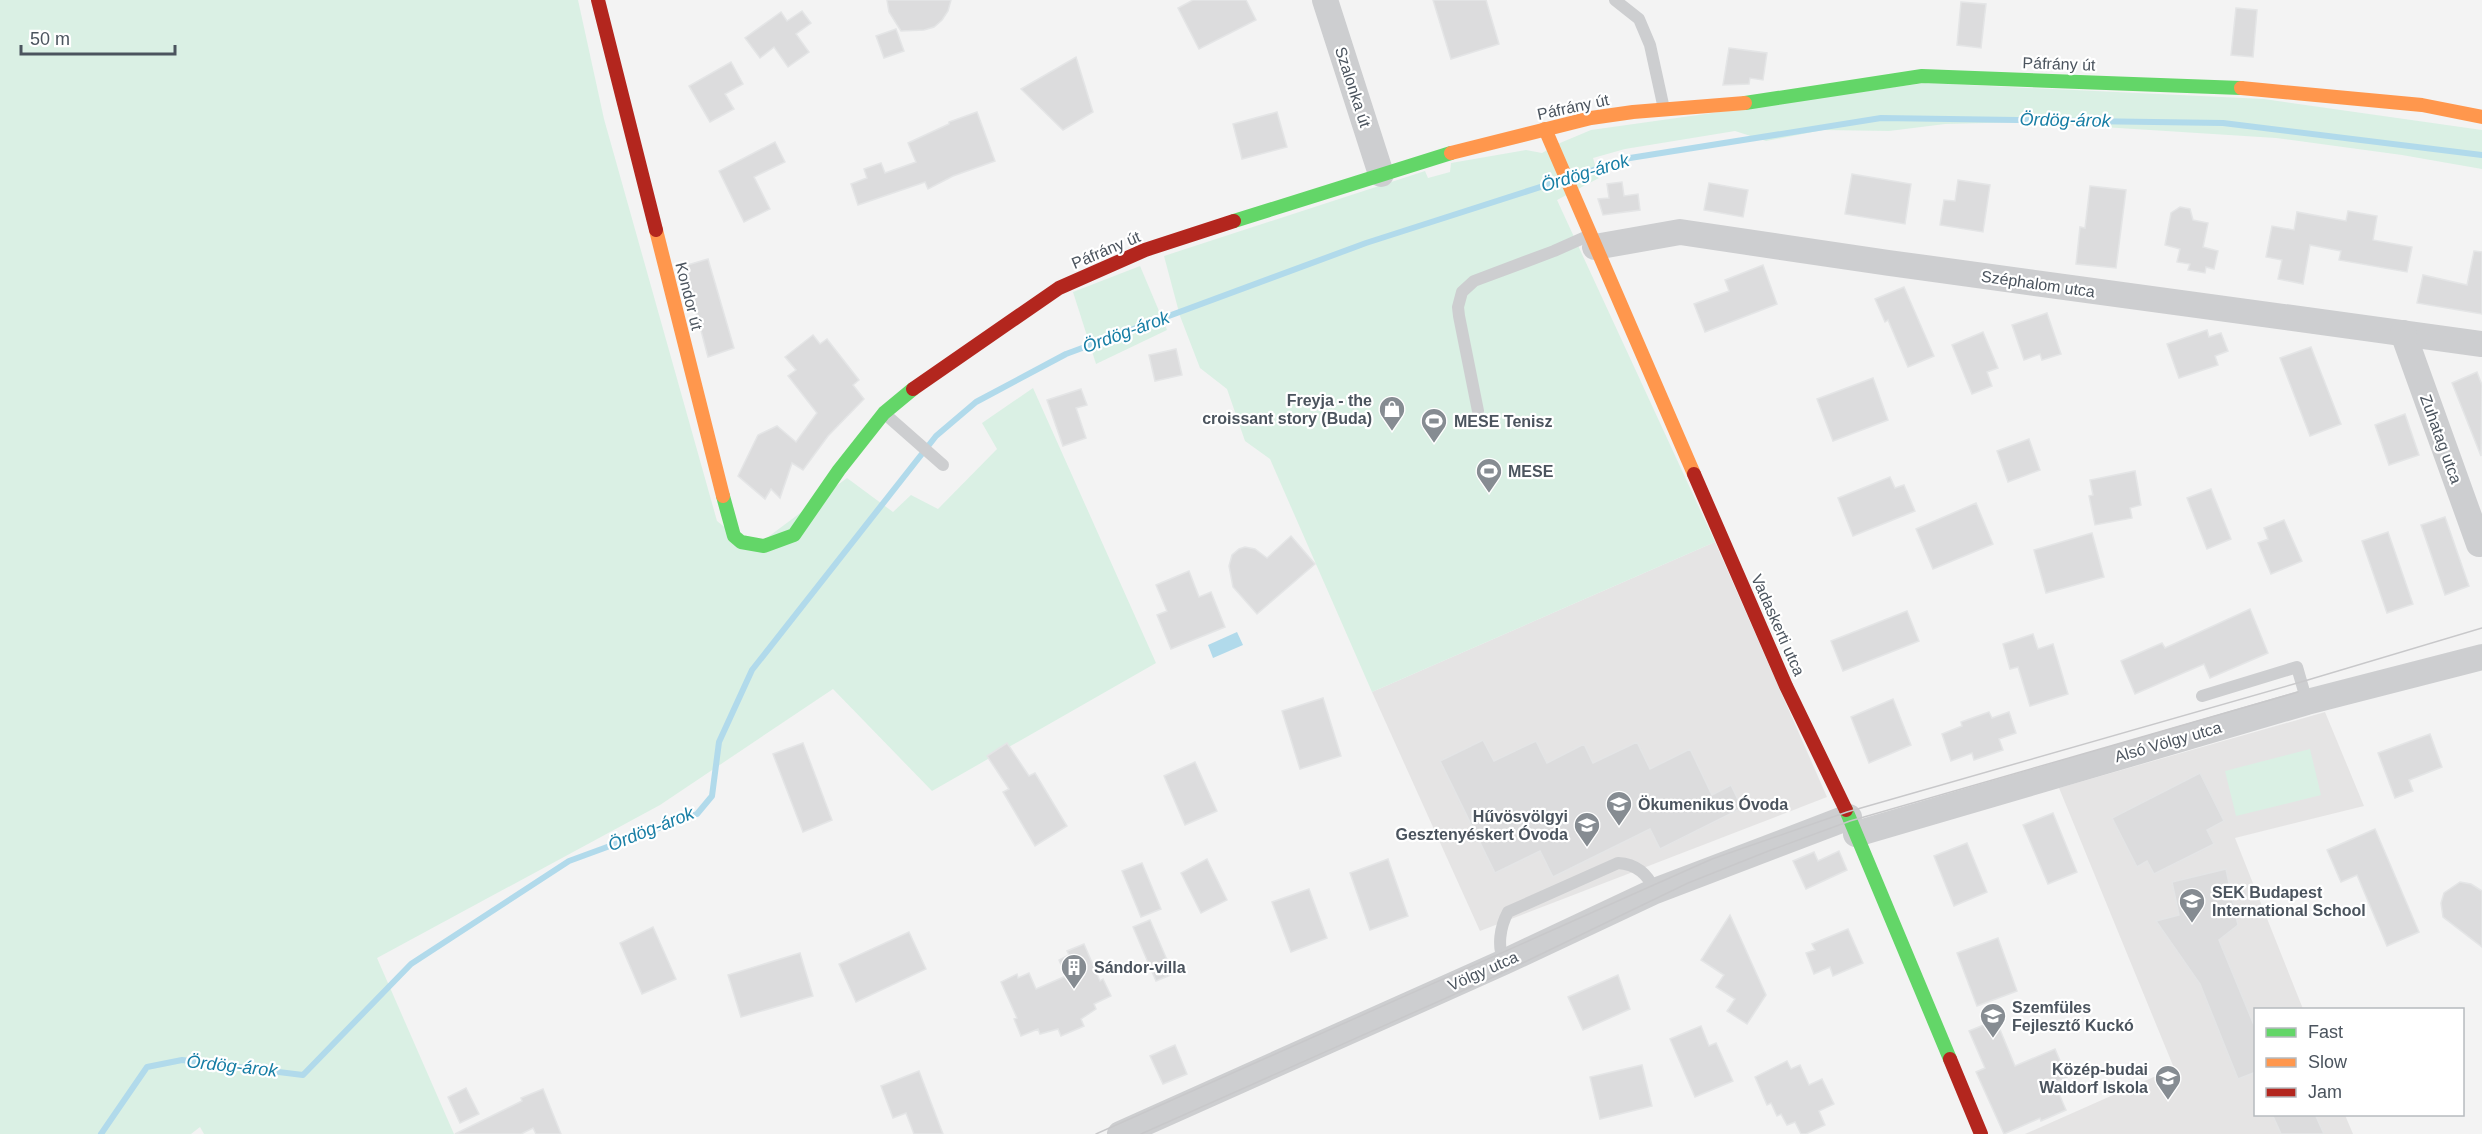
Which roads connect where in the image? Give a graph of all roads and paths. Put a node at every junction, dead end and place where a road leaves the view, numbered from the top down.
1 (598, 0) edge
2 (1325, 0) edge
3 (1615, 0) edge
4 (1664, 109) junction
5 (2482, 117) edge
6 (1545, 129) junction
7 (1381, 174) junction
8 (1593, 241) junction
9 (2403, 333) junction
10 (2482, 344) edge
11 (1478, 411) dead end
12 (884, 413) junction
13 (943, 465) dead end
14 (794, 535) joint
15 (2479, 544) dead end
16 (2482, 657) edge
17 (2202, 696) dead end
18 (2307, 702) junction
19 (1852, 826) junction
20 (1655, 891) junction
21 (1504, 962) junction
22 (1120, 1134) edge
23 (1981, 1134) edge

1 - 14 street, Kondor út
2 - 7 street, Szalonka út
3 - 4 lane
4 - 5 street, Páfrány út
4 - 6 street, Páfrány út
6 - 7 street, Páfrány út
6 - 8 street, Vadaskerti utca
7 - 12 street, Páfrány út
8 - 9 street, Széphalom utca
8 - 11 lane
8 - 19 street, Vadaskerti utca
9 - 10 street, Széphalom utca
9 - 15 street, Zuhatag utca
12 - 13 lane
12 - 14 street, Páfrány út
16 - 18 street, Alsó Völgy utca
17 - 18 lane
18 - 19 street, Alsó Völgy utca
19 - 20 street, Völgy utca
19 - 23 street, Vadaskerti utca
20 - 21 street, Völgy utca
20 - 21 lane
21 - 22 street, Völgy utca

